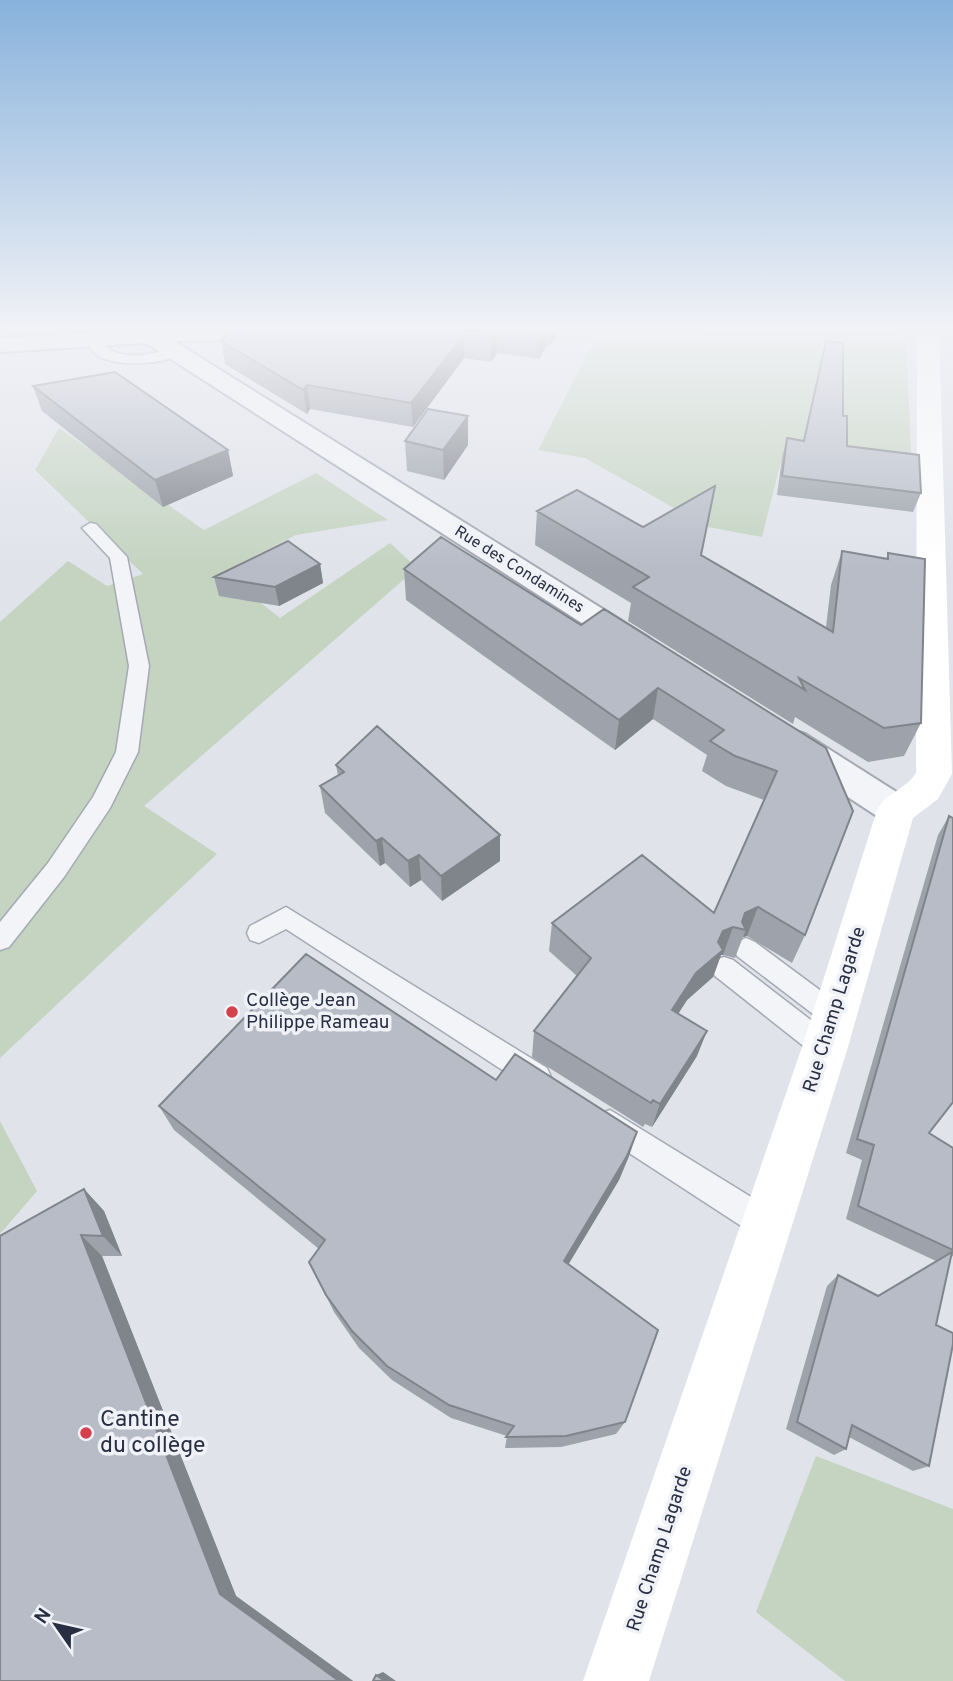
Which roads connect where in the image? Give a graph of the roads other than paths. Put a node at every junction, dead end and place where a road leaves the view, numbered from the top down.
1 (266, 409) edge
2 (931, 409) edge
3 (90, 528) dead end
4 (664, 662) edge
5 (769, 728) edge
6 (945, 757) edge
7 (896, 810) junction
8 (259, 933) dead end
9 (0, 940) edge
10 (746, 950) edge
11 (724, 968) edge
12 (830, 1031) junction
13 (555, 1089) edge
14 (590, 1112) edge
15 (766, 1224) junction
16 (616, 1681) edge

1 - 4 street, Rue des Condamines
2 - 6 main road
3 - 9 lane
5 - 7 street
6 - 7 main road
7 - 12 main road, Rue Champ Lagarde
8 - 13 lane
10 - 12 lane
11 - 12 lane
12 - 15 main road, Rue Champ Lagarde
14 - 15 lane
15 - 16 main road, Rue Champ Lagarde

